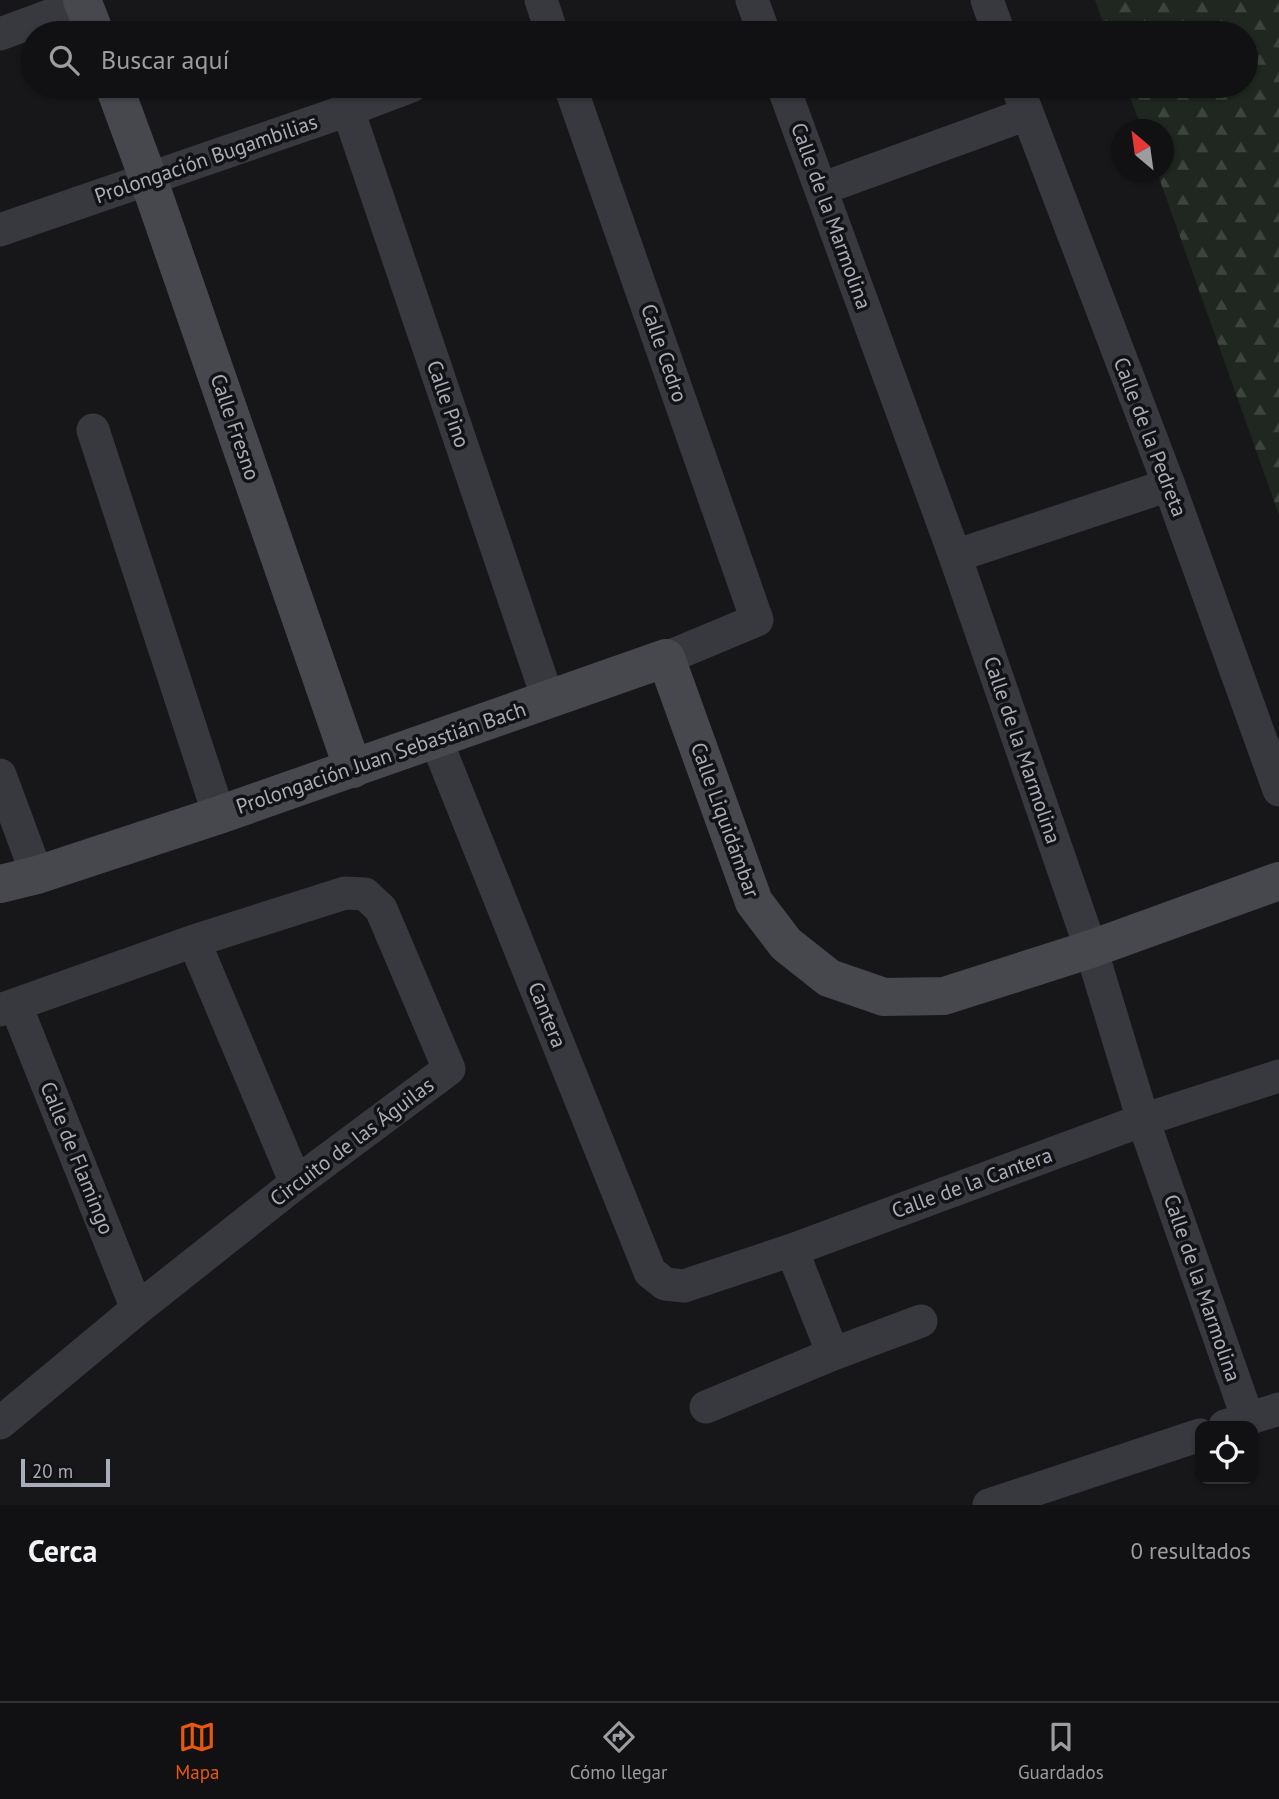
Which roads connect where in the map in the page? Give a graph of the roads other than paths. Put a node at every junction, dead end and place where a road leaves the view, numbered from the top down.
1 (541, 0) edge
2 (752, 0) edge
3 (987, 0) edge
4 (87, 12) edge
5 (51, 21) edge
6 (547, 21) edge
7 (760, 21) edge
8 (995, 21) edge
9 (21, 29) edge
10 (0, 34) edge
11 (118, 98) edge
12 (380, 98) edge
13 (574, 98) edge
14 (787, 98) edge
15 (1022, 100) edge
16 (348, 110) junction
17 (148, 178) junction
18 (821, 189) junction
19 (0, 230) edge
20 (93, 430) dead end
21 (1169, 485) junction
22 (955, 556) junction
23 (757, 620) joint
24 (666, 658) junction
25 (548, 699) junction
26 (436, 740) junction
27 (353, 769) junction
28 (0, 775) edge
29 (1279, 790) edge
30 (219, 815) junction
31 (37, 875) junction
32 (1279, 881) edge
33 (0, 884) edge
34 (194, 941) junction
35 (1091, 949) junction
36 (8, 1008) edge
37 (1279, 1076) edge
38 (1143, 1121) junction
39 (296, 1183) junction
40 (792, 1250) junction
41 (665, 1284) joint
42 (137, 1309) junction
43 (921, 1321) dead end
44 (833, 1354) junction
45 (706, 1407) dead end
46 (1279, 1409) edge
47 (1236, 1421) edge
48 (1239, 1421) edge
49 (0, 1423) edge
50 (1195, 1436) edge
51 (989, 1505) edge

1 - 6 street
2 - 7 street
3 - 8 street
4 - 5 street
9 - 10 street
11 - 17 street, Calle Fresno
12 - 16 street, Prolongación Bugambilias
13 - 23 street, Calle Cedro
14 - 18 street, Calle de la Marmolina
15 - 18 street
15 - 21 street, Calle de la Pedreta
16 - 17 street, Prolongación Bugambilias
16 - 25 street, Calle Pino
17 - 19 street, Prolongación Bugambilias
17 - 27 street, Calle Fresno
18 - 22 street, Calle de la Marmolina
20 - 30 street
21 - 22 street
21 - 29 street, Calle de la Pedreta
22 - 35 street, Calle de la Marmolina
23 - 24 street, Prolongación Juan Sebastián Bach
24 - 25 street, Prolongación Juan Sebastián Bach
24 - 35 street, Calle Liquidámbar
25 - 26 street, Prolongación Juan Sebastián Bach
26 - 27 street, Prolongación Juan Sebastián Bach
26 - 41 street, Cantera
27 - 30 street, Prolongación Juan Sebastián Bach
28 - 31 street
30 - 31 street, Prolongación Juan Sebastián Bach
31 - 33 street, Prolongación Juan Sebastián Bach
32 - 35 street, Calle Liquidámbar
34 - 36 street, Circuito de las Águilas
34 - 39 street
34 - 39 street, Circuito de las Águilas
35 - 38 street, Calle de la Marmolina
36 - 42 street, Calle de Flamingo
37 - 38 street, Calle de la Cantera
38 - 40 street, Calle de la Cantera
38 - 47 street, Calle de la Marmolina
39 - 42 street, Circuito de las Águilas
40 - 41 street, Calle de la Cantera
40 - 44 street
42 - 49 street, Circuito de las Águilas
43 - 44 street
44 - 45 street
46 - 48 street
50 - 51 street

